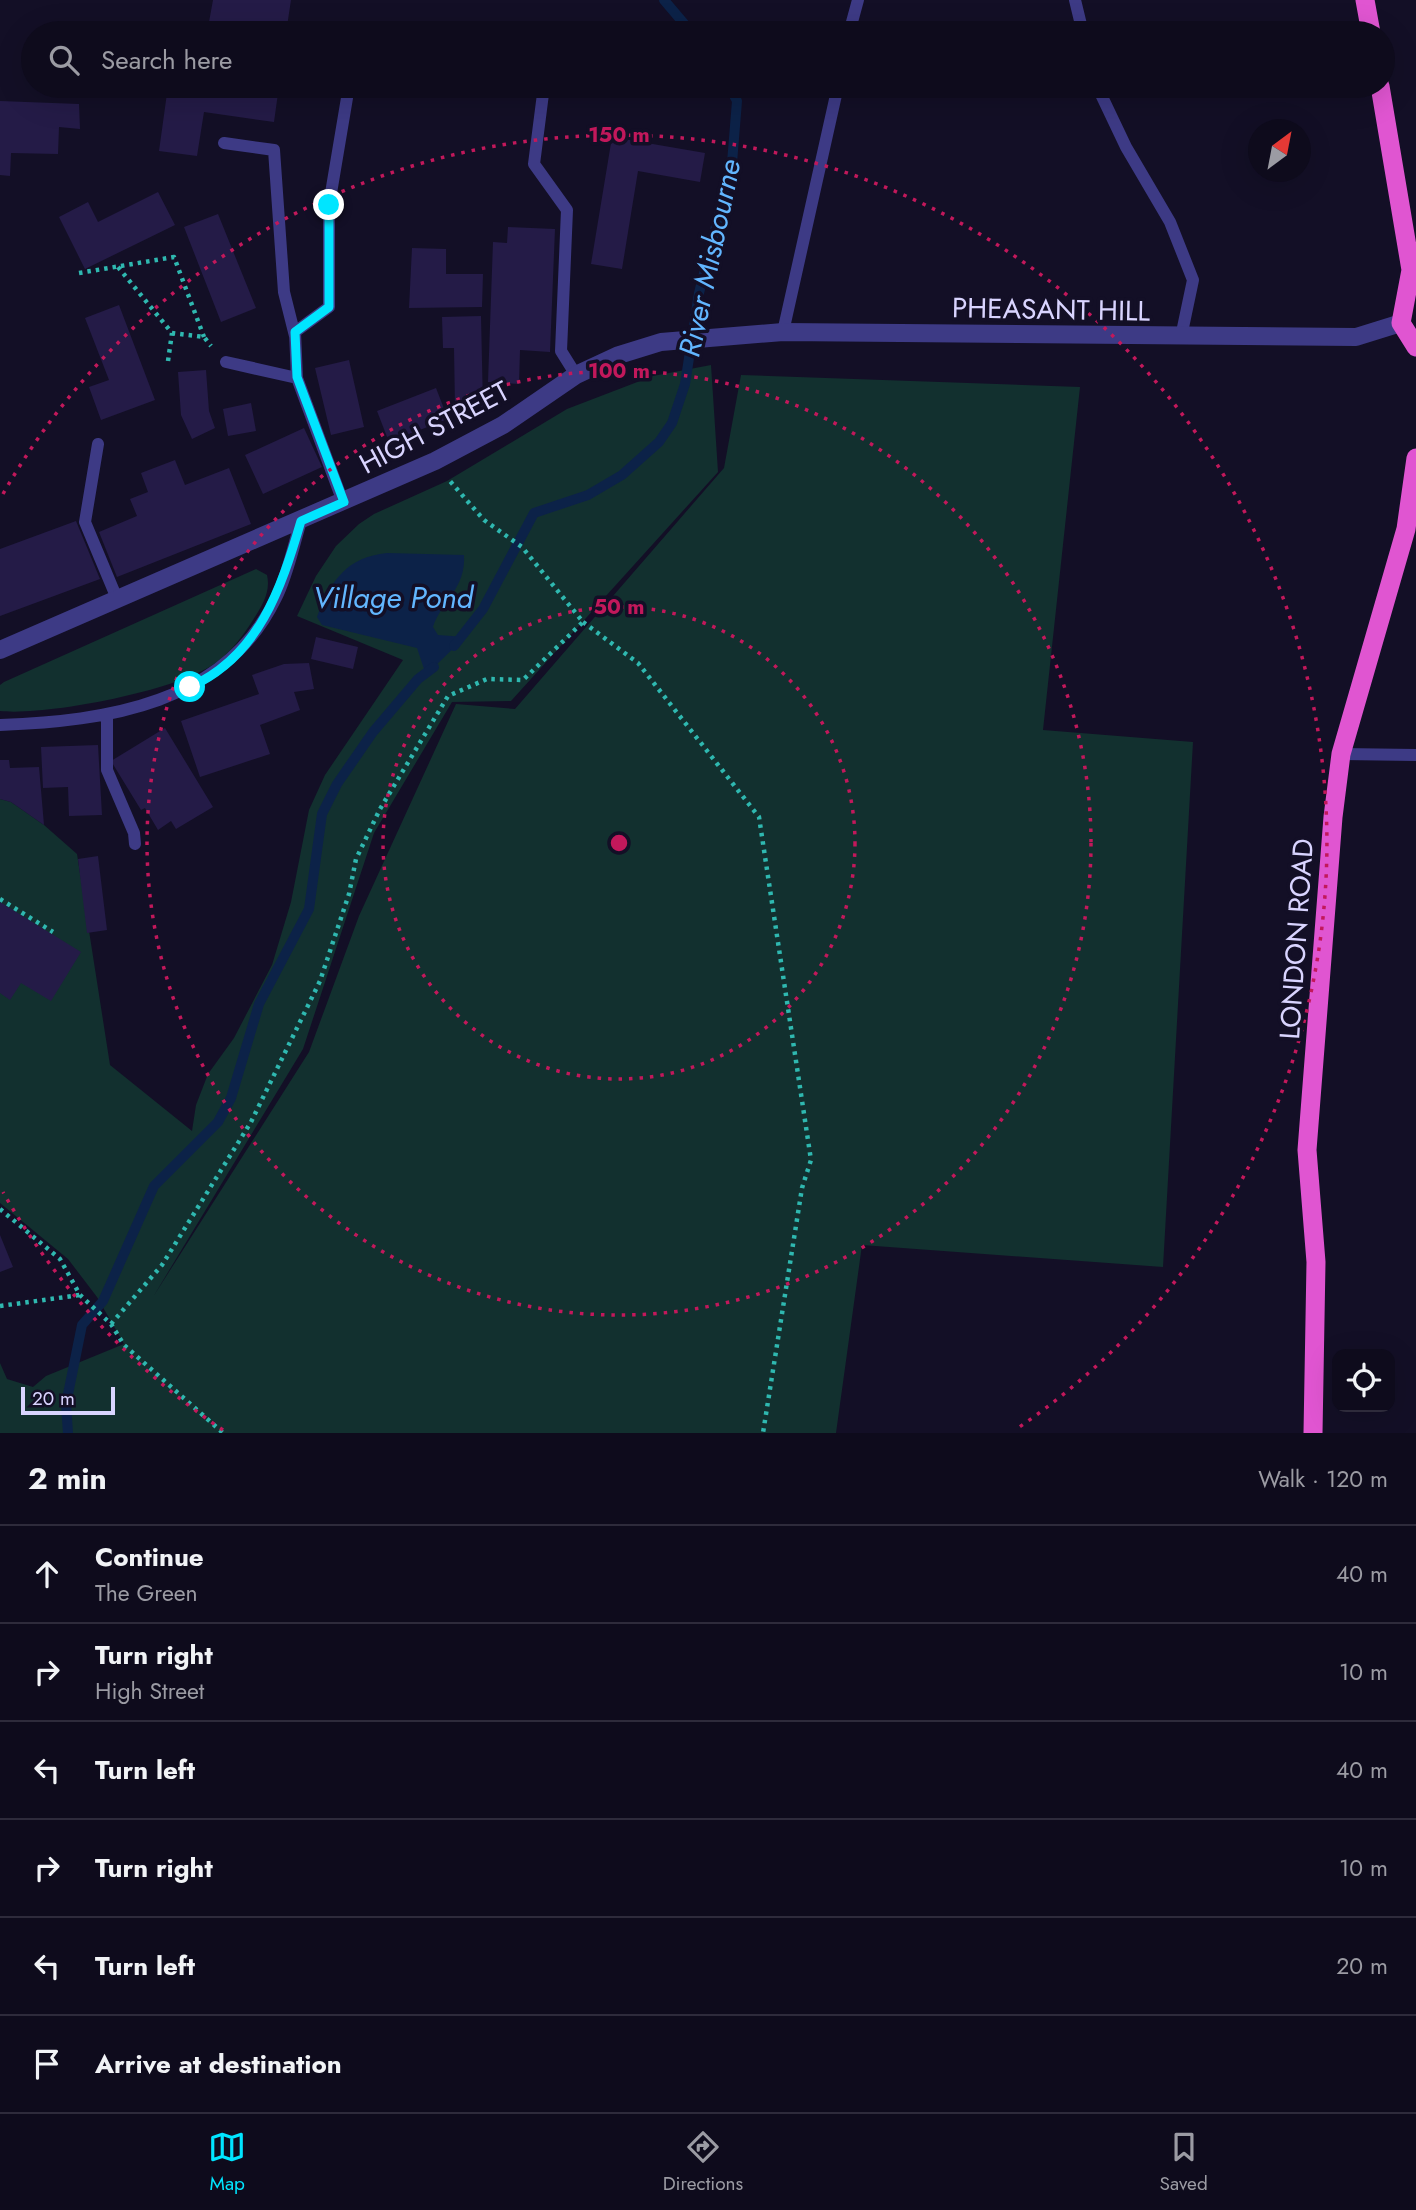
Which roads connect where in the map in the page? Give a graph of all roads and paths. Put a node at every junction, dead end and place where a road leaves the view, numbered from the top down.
1 (858, 0) edge
2 (1075, 0) edge
3 (1365, 0) edge
4 (852, 21) edge
5 (1080, 21) edge
6 (1369, 21) edge
7 (347, 98) edge
8 (542, 98) edge
9 (835, 98) edge
10 (1103, 98) edge
11 (1382, 98) edge
12 (224, 143) dead end
13 (118, 267) junction
14 (79, 273) dead end
15 (1401, 323) junction
16 (783, 332) junction
17 (172, 333) junction
18 (295, 336) junction
19 (204, 337) junction
20 (1181, 337) junction
21 (699, 338) joint
22 (1416, 347) edge
23 (168, 362) dead end
24 (226, 362) joint
25 (576, 374) junction
26 (297, 377) junction
27 (98, 444) dead end
28 (1416, 458) edge
29 (435, 461) junction
30 (344, 502) junction
31 (301, 521) junction
32 (118, 601) junction
33 (583, 622) junction
34 (0, 650) edge
35 (107, 714) junction
36 (0, 725) edge
37 (1341, 754) junction
38 (1416, 755) edge
39 (135, 844) dead end
40 (0, 899) edge
41 (53, 932) dead end
42 (0, 1209) edge
43 (80, 1295) junction
44 (0, 1306) edge
45 (111, 1322) junction
46 (223, 1433) edge
47 (763, 1433) edge
48 (1313, 1433) edge

1 - 4 lane
2 - 5 lane
3 - 6 highway
7 - 18 lane
8 - 25 lane
9 - 16 lane
10 - 20 lane
11 - 15 highway
12 - 18 lane
13 - 14 path
13 - 17 path
13 - 19 path
15 - 20 street, PHEASANT HILL
15 - 22 highway
16 - 20 street, PHEASANT HILL
16 - 21 street, PHEASANT HILL
17 - 19 path
17 - 23 path
18 - 26 lane
19 - 24 path
21 - 25 street, HIGH STREET
24 - 26 lane
25 - 29 street, HIGH STREET
26 - 30 lane
27 - 32 lane
28 - 37 highway, LONDON ROAD
29 - 30 street, HIGH STREET
29 - 33 path
30 - 31 street, HIGH STREET
31 - 32 street, HIGH STREET
31 - 35 lane
32 - 34 street, HIGH STREET
33 - 45 path
33 - 47 path
35 - 36 lane
35 - 39 lane
37 - 38 lane
37 - 48 highway, LONDON ROAD
40 - 41 path
42 - 43 path
43 - 44 path
43 - 45 path
45 - 46 path

